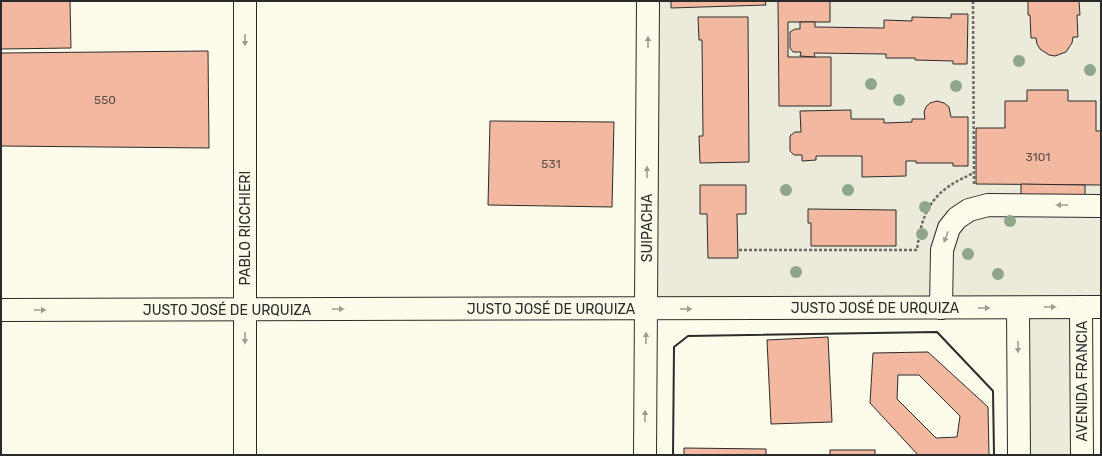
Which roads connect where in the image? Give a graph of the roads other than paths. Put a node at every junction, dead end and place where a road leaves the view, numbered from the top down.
1 (245, 1) edge
2 (648, 1) edge
3 (1101, 206) edge
4 (1091, 307) edge
5 (941, 308) junction
6 (1018, 308) junction
7 (646, 309) junction
8 (1, 310) edge
9 (245, 310) junction
10 (245, 455) edge
11 (644, 455) edge
12 (1019, 455) edge
13 (1082, 455) edge

1 -> 9 street, PABLO RICCHIERI
7 -> 2 street, SUIPACHA
3 -> 5 street
6 -> 4 street, JUSTO JOSÉ DE URQUIZA
4 - 13 street, AVENIDA FRANCIA
5 -> 6 street, JUSTO JOSÉ DE URQUIZA
7 -> 5 street, JUSTO JOSÉ DE URQUIZA
6 -> 12 street
9 -> 7 street, JUSTO JOSÉ DE URQUIZA
11 -> 7 street, SUIPACHA
8 -> 9 street, JUSTO JOSÉ DE URQUIZA
9 -> 10 street, PABLO RICCHIERI

